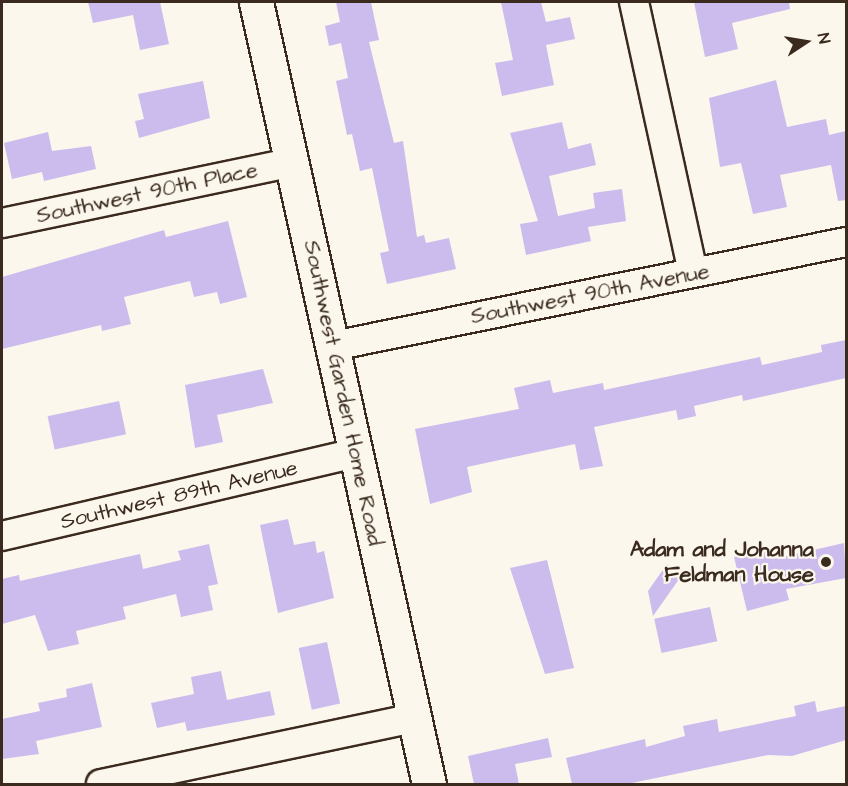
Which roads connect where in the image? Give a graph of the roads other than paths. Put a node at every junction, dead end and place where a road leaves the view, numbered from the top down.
1 (256, 2) edge
2 (634, 2) edge
3 (293, 162) junction
4 (2, 223) edge
5 (846, 242) edge
6 (693, 272) junction
7 (333, 346) junction
8 (356, 453) junction
9 (2, 536) edge
10 (414, 717) junction
11 (101, 784) edge
12 (429, 784) edge

1 - 3 main road, Southwest Garden Home Road
2 - 6 street
3 - 4 street, Southwest 90th Place
3 - 7 main road, Southwest Garden Home Road
5 - 6 street, Southwest 90th Avenue
6 - 7 street, Southwest 90th Avenue
7 - 8 main road, Southwest Garden Home Road
8 - 9 street, Southwest 89th Avenue
8 - 10 main road, Southwest Garden Home Road
10 - 11 street
10 - 12 main road, Southwest Garden Home Road

